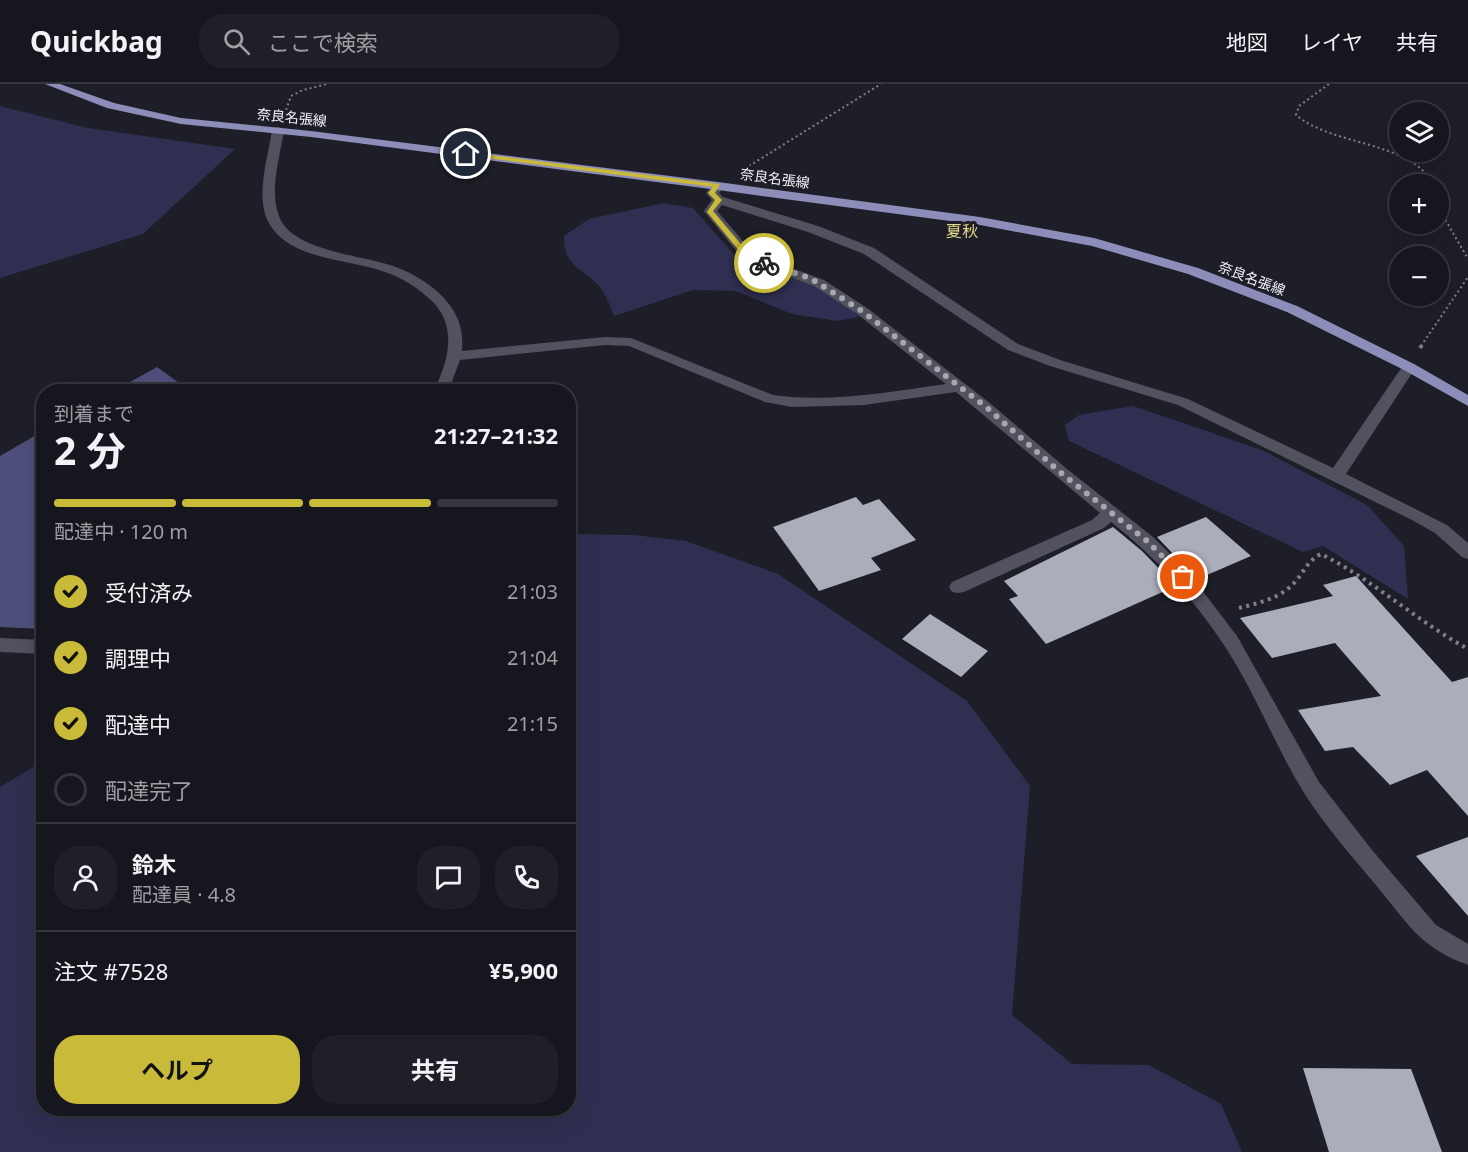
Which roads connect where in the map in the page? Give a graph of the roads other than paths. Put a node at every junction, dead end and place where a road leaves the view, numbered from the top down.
1 (50, 84) edge
2 (278, 130) junction
3 (718, 193) junction
4 (455, 356) junction
5 (1409, 367) junction
6 (445, 384) edge
7 (959, 387) junction
8 (1468, 401) edge
9 (1337, 475) junction
10 (1112, 512) junction
11 (1468, 553) edge
12 (958, 587) dead end
13 (0, 645) edge
14 (36, 647) edge
15 (1468, 955) edge

1 - 2 main road, 奈良名張線
2 - 3 main road, 奈良名張線
2 - 4 street
3 - 5 main road, 奈良名張線
3 - 7 street
3 - 9 street
4 - 6 street
4 - 7 street
5 - 8 main road, 奈良名張線
5 - 9 street
7 - 10 street
9 - 11 street
10 - 12 street
10 - 15 street
13 - 14 street

